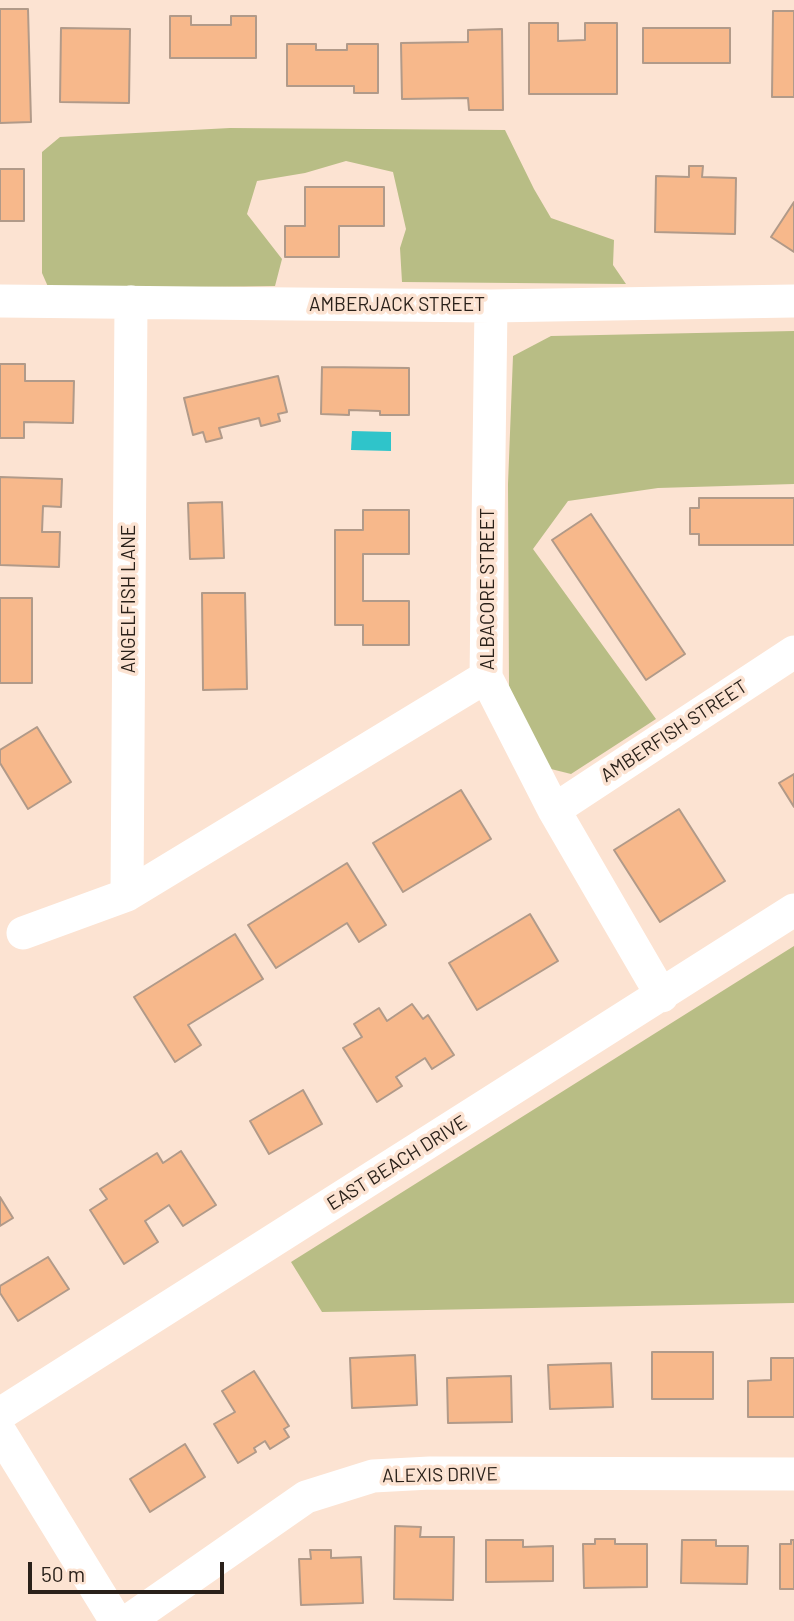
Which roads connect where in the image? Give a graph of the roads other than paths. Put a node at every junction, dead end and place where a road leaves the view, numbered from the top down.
1 (0, 301) edge
2 (794, 301) edge
3 (131, 302) junction
4 (491, 306) junction
5 (794, 652) edge
6 (486, 677) junction
7 (554, 810) junction
8 (127, 895) junction
9 (794, 911) edge
10 (23, 933) dead end
11 (662, 996) junction
12 (0, 1414) edge
13 (0, 1432) edge
14 (794, 1474) edge
15 (116, 1621) edge
16 (128, 1621) edge

1 - 3 street, AMBERJACK STREET
2 - 4 street, AMBERJACK STREET
3 - 4 street, AMBERJACK STREET
3 - 8 street, ANGELFISH LANE
4 - 6 street, ALBACORE STREET
5 - 7 street, AMBERFISH STREET
6 - 7 street, ALBACORE STREET
6 - 8 street
7 - 11 street, ALBACORE STREET
8 - 10 street
9 - 11 street, EAST BEACH DRIVE
11 - 12 street, EAST BEACH DRIVE
13 - 15 street
14 - 16 street, ALEXIS DRIVE

